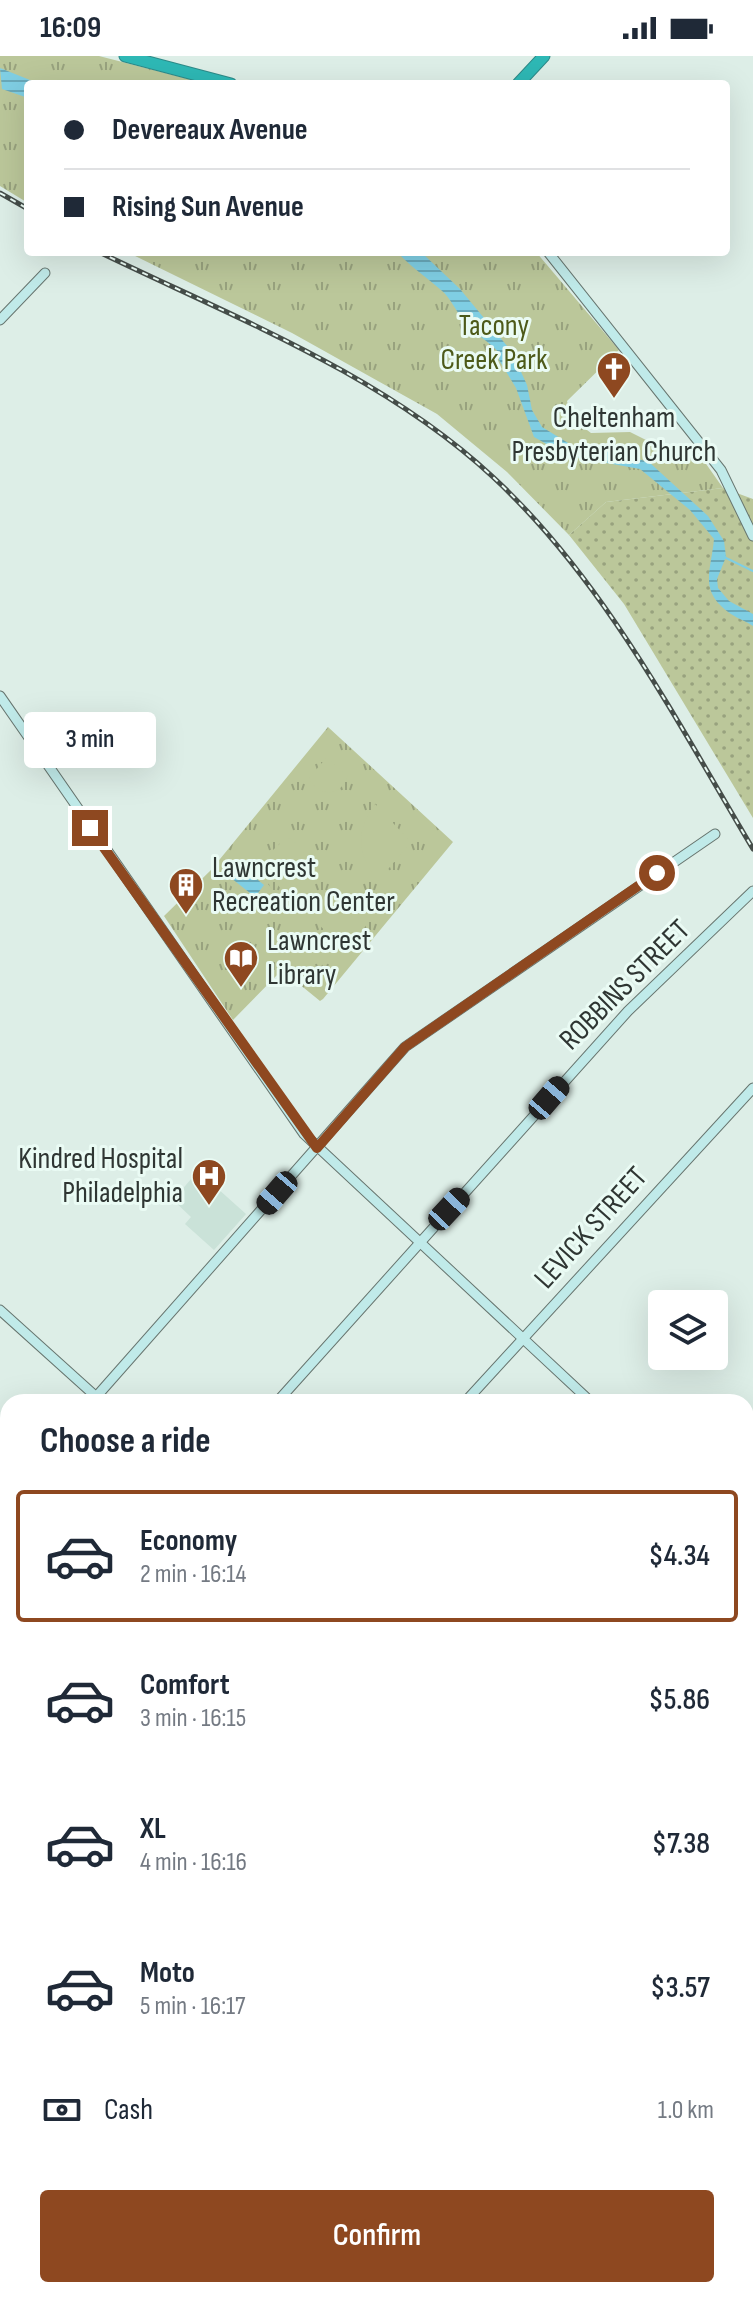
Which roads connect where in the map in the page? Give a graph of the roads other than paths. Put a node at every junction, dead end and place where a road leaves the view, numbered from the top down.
1 (125, 56) edge
2 (544, 56) edge
3 (216, 80) edge
4 (522, 80) edge
5 (551, 256) edge
6 (45, 273) dead end
7 (0, 320) edge
8 (753, 536) edge
9 (0, 696) edge
10 (715, 834) dead end
11 (753, 891) edge
12 (753, 1088) edge
13 (317, 1148) junction
14 (419, 1243) junction
15 (0, 1310) edge
16 (523, 1339) junction
17 (93, 1394) edge
18 (103, 1394) edge
19 (284, 1394) edge
20 (472, 1394) edge
21 (582, 1394) edge

1 - 3 highway
2 - 4 highway
5 - 8 street
6 - 7 street
9 - 13 street
10 - 13 street
11 - 14 street, ROBBINS STREET
12 - 16 street, LEVICK STREET
13 - 14 street
13 - 18 street
14 - 16 street
14 - 19 street, ROBBINS STREET
15 - 17 street
16 - 20 street, LEVICK STREET
16 - 21 street

